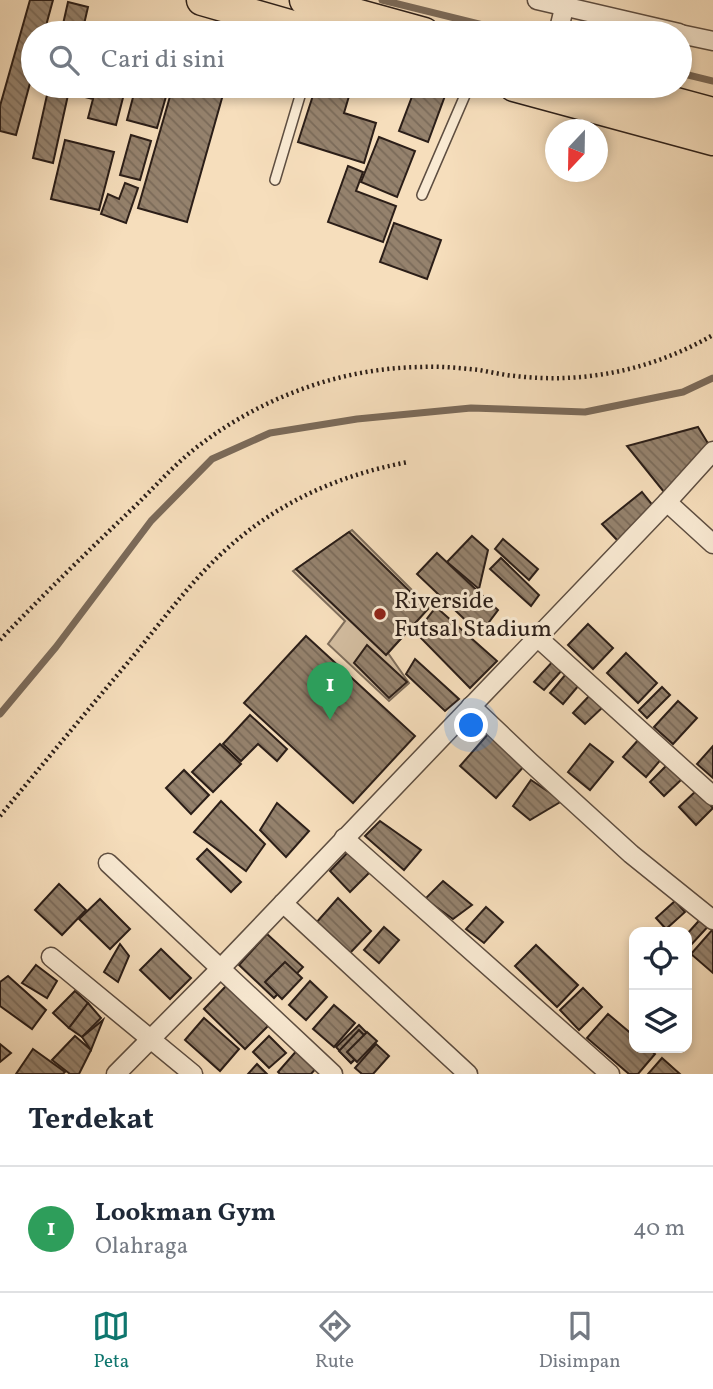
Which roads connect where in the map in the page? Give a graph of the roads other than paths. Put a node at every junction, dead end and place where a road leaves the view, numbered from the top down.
1 (202, 0) edge
2 (305, 0) edge
3 (537, 0) edge
4 (565, 3) edge
5 (275, 21) edge
6 (381, 21) edge
7 (561, 21) edge
8 (633, 21) edge
9 (692, 36) edge
10 (713, 41) edge
11 (299, 98) edge
12 (464, 98) edge
13 (558, 98) edge
14 (657, 98) edge
15 (713, 113) edge
16 (713, 140) edge
17 (275, 180) dead end
18 (422, 195) dead end
19 (713, 452) edge
20 (667, 502) junction
21 (713, 544) edge
22 (537, 637) junction
23 (471, 706) junction
24 (713, 796) edge
25 (344, 838) junction
26 (108, 863) dead end
27 (283, 903) junction
28 (713, 920) edge
29 (51, 957) dead end
30 (220, 970) junction
31 (151, 1038) junction
32 (116, 1074) edge
33 (193, 1074) edge
34 (332, 1074) edge
35 (468, 1074) edge
36 (610, 1074) edge

1 - 5 highway
2 - 6 highway
3 - 4 street
4 - 7 street
4 - 8 street
9 - 10 street
11 - 17 lane
12 - 18 lane
13 - 16 highway
14 - 15 highway
19 - 20 street
20 - 21 street
20 - 22 street
22 - 23 street
22 - 24 street
23 - 25 street
23 - 28 street
25 - 27 street
25 - 36 street
26 - 30 street
27 - 30 street
27 - 35 street
29 - 31 street
30 - 31 street
30 - 34 street
31 - 32 street
31 - 33 street

